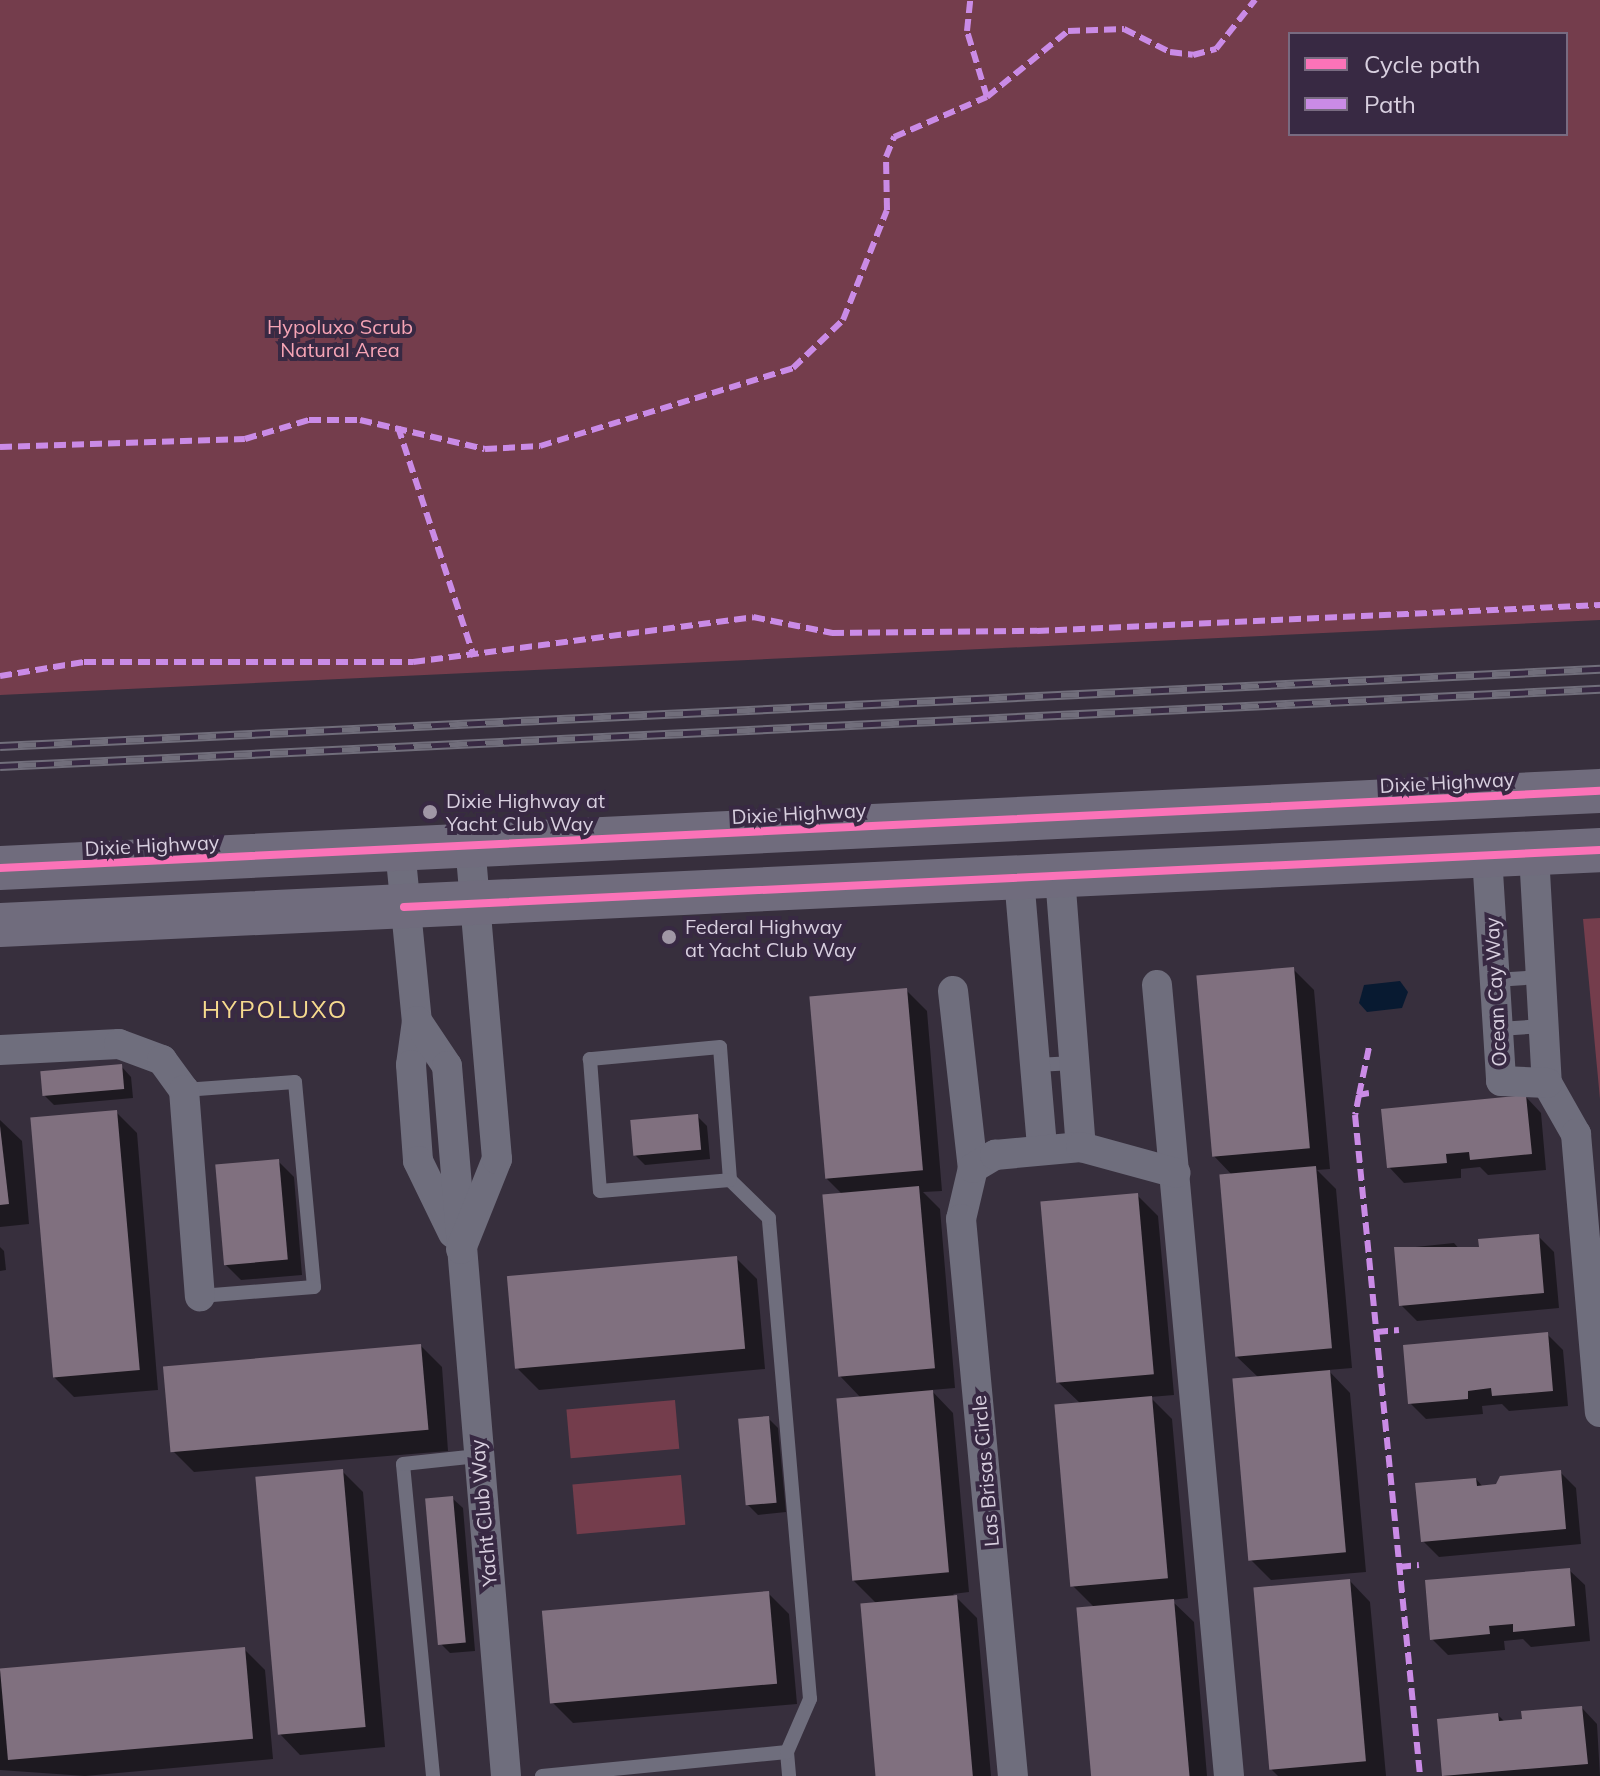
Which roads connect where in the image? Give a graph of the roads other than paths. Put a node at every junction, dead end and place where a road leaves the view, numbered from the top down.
1 (1600, 791) edge
2 (470, 845) junction
3 (400, 849) junction
4 (1600, 850) edge
5 (1534, 854) junction
6 (1487, 856) junction
7 (0, 868) edge
8 (1040, 877) junction
9 (475, 903) junction
10 (404, 907) junction
11 (0, 925) edge
12 (1540, 977) junction
13 (1495, 980) junction
14 (1157, 985) dead end
15 (953, 991) dead end
16 (417, 1021) junction
17 (1543, 1026) junction
18 (1499, 1029) junction
19 (0, 1050) edge
20 (1075, 1063) junction
21 (1035, 1065) junction
22 (1547, 1083) junction
23 (184, 1090) junction
24 (414, 1099) junction
25 (450, 1100) junction
26 (492, 1101) junction
27 (1081, 1147) junction
28 (1042, 1149) junction
29 (973, 1168) junction
30 (1176, 1173) junction
31 (730, 1180) junction
32 (461, 1249) junction
33 (200, 1296) joint
34 (1600, 1412) edge
35 (478, 1456) junction
36 (787, 1752) junction
37 (687, 1769) edge
38 (433, 1776) edge
39 (506, 1776) edge
40 (542, 1776) edge
41 (789, 1776) edge
42 (1013, 1776) edge
43 (1229, 1776) edge

1 - 2 main road, Dixie Highway
2 - 3 main road, Dixie Highway
2 - 9 street, Yacht Club Way
3 - 7 main road, Dixie Highway
3 - 10 street, Yacht Club Way
4 - 5 main road
5 - 6 main road
5 - 12 street
6 - 8 main road
6 - 13 street, Ocean Cay Way
8 - 9 main road
8 - 20 street
8 - 21 street
9 - 10 main road
9 - 26 street, Yacht Club Way
10 - 11 main road
10 - 16 street, Yacht Club Way
12 - 13 lane
12 - 17 street
13 - 18 street, Ocean Cay Way
14 - 30 street
15 - 29 street, Las Brisas Circle
16 - 24 street, Yacht Club Way
16 - 25 street, Yacht Club Way
17 - 18 lane
17 - 22 street
18 - 22 street, Ocean Cay Way
19 - 23 street
20 - 21 lane
20 - 27 street
21 - 28 street
22 - 34 street
23 - 33 street
23 - 33 lane
24 - 25 street
24 - 32 street, Yacht Club Way
25 - 26 street
25 - 32 street, Yacht Club Way
26 - 32 street, Yacht Club Way
27 - 28 street
27 - 30 street
28 - 29 street
29 - 42 street, Las Brisas Circle
30 - 43 street
31 - 31 lane
31 - 36 lane
32 - 35 street, Yacht Club Way
35 - 38 lane
35 - 39 street, Yacht Club Way
36 - 37 lane
36 - 41 lane
37 - 40 lane

